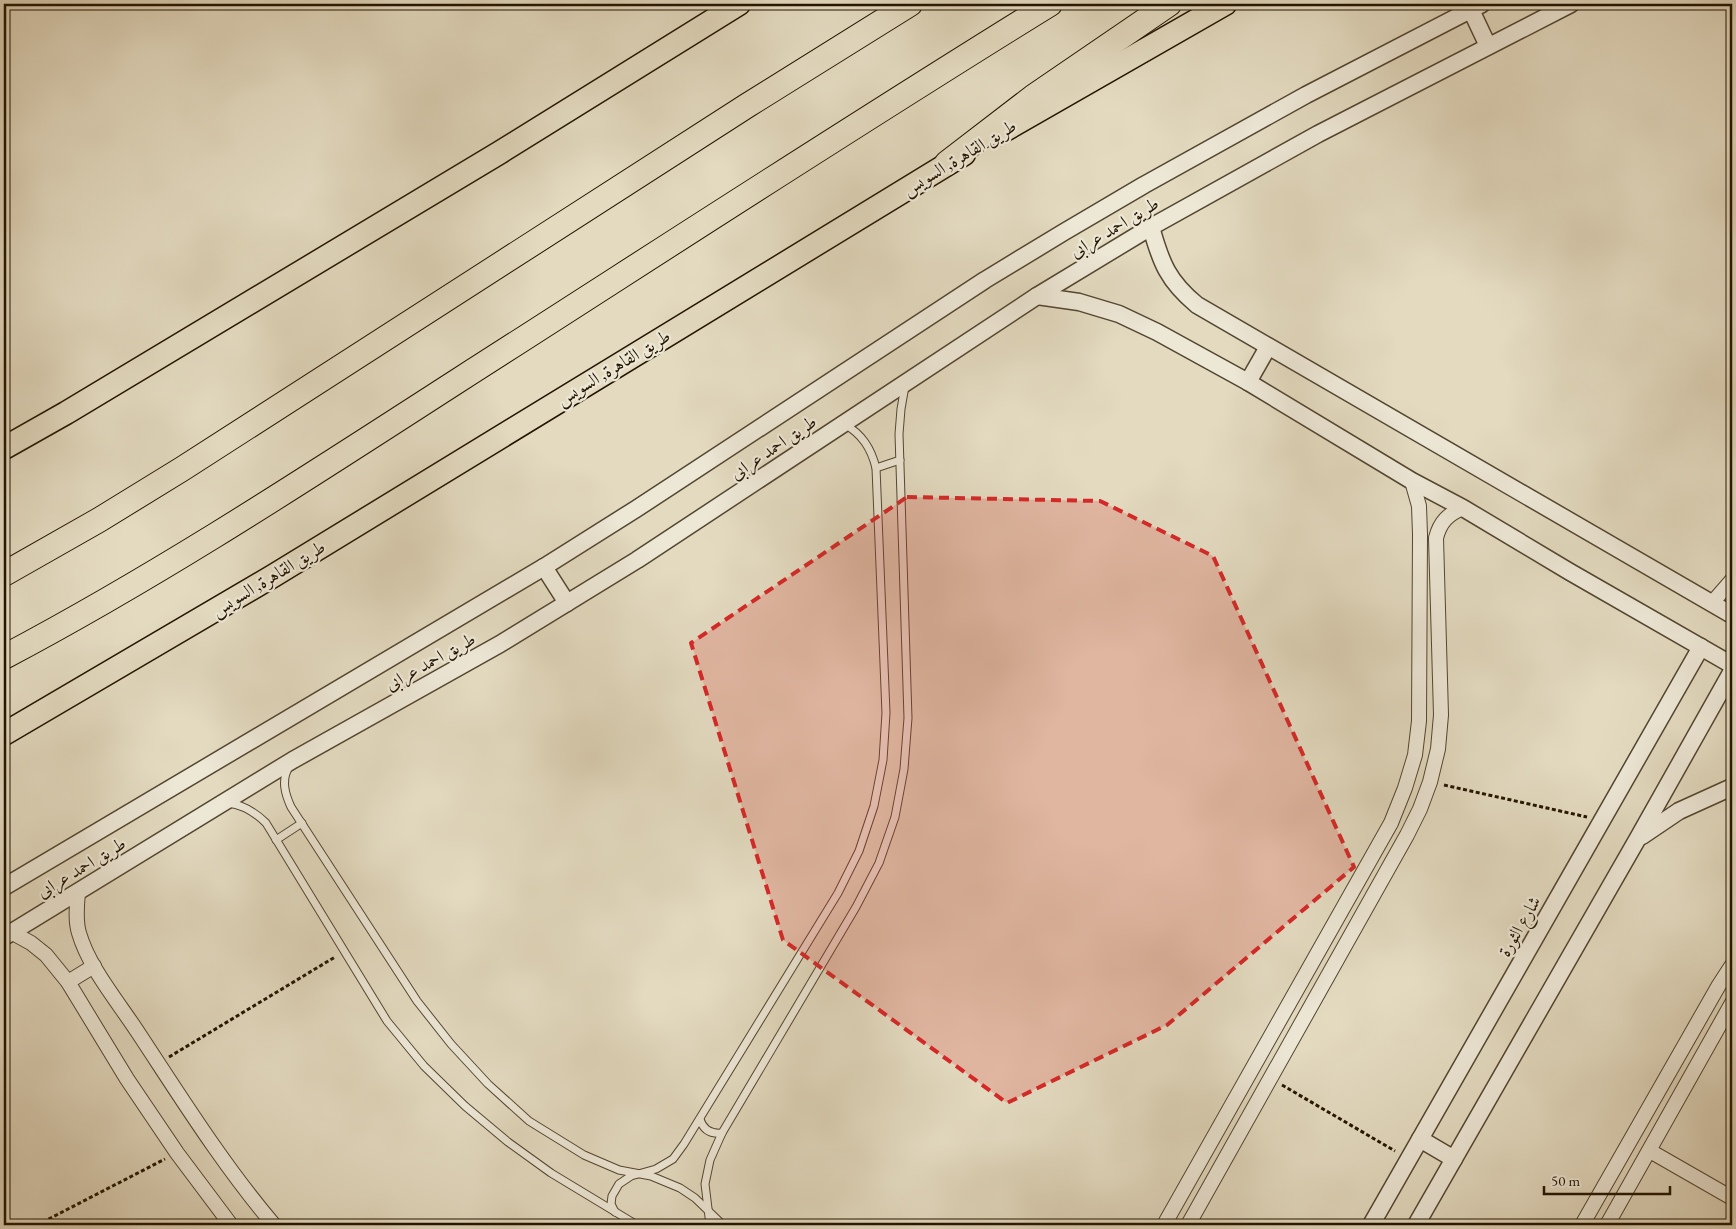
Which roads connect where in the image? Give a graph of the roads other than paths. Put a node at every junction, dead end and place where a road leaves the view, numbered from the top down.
1 (910, 4) edge
2 (1050, 4) edge
3 (1170, 4) edge
4 (1224, 4) edge
5 (1571, 4) edge
6 (735, 6) edge
7 (1477, 7) edge
8 (1488, 46) junction
9 (947, 163) junction
10 (1151, 227) junction
11 (1038, 296) junction
12 (1268, 347) junction
13 (1248, 382) junction
14 (905, 383) junction
15 (844, 424) junction
16 (4, 448) edge
17 (900, 460) junction
18 (876, 468) junction
19 (1412, 481) junction
20 (1463, 508) junction
21 (544, 567) junction
22 (4, 574) edge
23 (1732, 580) edge
24 (1712, 603) junction
25 (567, 604) junction
26 (1732, 615) edge
27 (1701, 647) junction
28 (4, 657) edge
29 (1732, 665) edge
30 (1732, 671) edge
31 (4, 734) edge
32 (292, 760) junction
33 (1732, 787) edge
34 (224, 802) junction
35 (302, 823) junction
36 (1638, 838) junction
37 (276, 840) junction
38 (4, 887) edge
39 (78, 892) junction
40 (8, 935) edge
41 (1732, 965) edge
42 (94, 966) junction
43 (68, 982) junction
44 (1732, 1003) edge
45 (1727, 1026) edge
46 (700, 1119) junction
47 (722, 1133) junction
48 (1420, 1139) junction
49 (1650, 1151) junction
50 (1454, 1159) junction
51 (638, 1174) junction
52 (1732, 1198) edge
53 (615, 1212) junction
54 (708, 1212) junction
55 (231, 1225) edge
56 (274, 1225) edge
57 (637, 1225) edge
58 (710, 1225) edge
59 (723, 1225) edge
60 (1164, 1225) edge
61 (1188, 1225) edge
62 (1371, 1225) edge
63 (1416, 1225) edge
64 (1582, 1225) edge
65 (1607, 1225) edge

1 - 22 highway
2 - 28 highway
3 - 9 highway
4 - 9 highway, طريق القاهرة, السويس
5 - 8 street, طريق احمد عرابى
6 - 16 highway
7 - 8 street
7 - 21 street, طريق احمد عرابى
8 - 10 street, طريق احمد عرابى
9 - 31 highway, طريق القاهرة, السويس
10 - 11 street, طريق احمد عرابى
10 - 12 street
11 - 13 street
11 - 14 street, طريق احمد عرابى
12 - 13 street
12 - 24 street
13 - 19 street
14 - 15 street, طريق احمد عرابى
14 - 17 lane
15 - 18 lane
15 - 25 street, طريق احمد عرابى
17 - 18 lane
17 - 47 lane
18 - 46 lane
19 - 20 street
19 - 60 street
20 - 27 street
20 - 61 street
21 - 25 street
21 - 38 street, طريق احمد عرابى
23 - 24 street
24 - 26 street
25 - 32 street, طريق احمد عرابى
27 - 29 street
27 - 48 street, شارع الثورة
30 - 36 street
32 - 34 street, طريق احمد عرابى
32 - 35 lane
33 - 36 street
34 - 37 lane
34 - 39 street, طريق احمد عرابى
35 - 37 lane
35 - 51 lane
36 - 50 street
37 - 53 lane
39 - 40 street, طريق احمد عرابى
39 - 42 street
40 - 43 street
41 - 64 street
42 - 43 street
42 - 56 street
43 - 55 street
44 - 45 street
45 - 49 street
46 - 47 lane
46 - 51 lane
47 - 54 lane
48 - 50 street
48 - 62 street, شارع الثورة
49 - 52 street
49 - 65 street
50 - 63 street
51 - 53 lane
51 - 54 lane
53 - 57 lane
54 - 58 lane
54 - 59 lane

